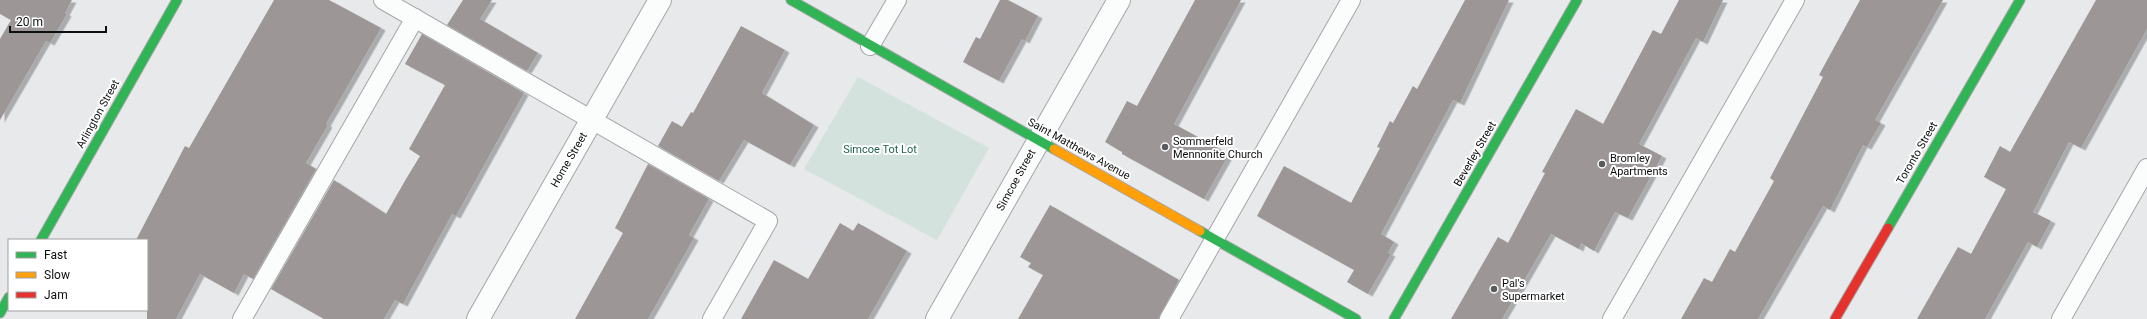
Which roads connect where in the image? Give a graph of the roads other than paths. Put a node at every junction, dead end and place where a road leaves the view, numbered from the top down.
1 (177, 0) edge
2 (383, 0) edge
3 (660, 0) edge
4 (791, 0) edge
5 (897, 0) edge
6 (1119, 0) edge
7 (1351, 0) edge
8 (1577, 0) edge
9 (1795, 0) edge
10 (2020, 0) edge
11 (415, 18) junction
12 (870, 46) junction
13 (592, 120) junction
14 (1038, 140) junction
15 (2147, 168) edge
16 (42, 239) edge
17 (1215, 239) junction
18 (8, 299) edge
19 (0, 313) edge
20 (242, 319) edge
21 (478, 319) edge
22 (712, 319) edge
23 (937, 319) edge
24 (1170, 319) edge
25 (1356, 319) edge
26 (1394, 319) edge
27 (1612, 319) edge
28 (1835, 319) edge
29 (2061, 319) edge

1 - 16 street, Arlington Street
2 - 11 lane
3 - 13 street, Home Street
4 - 12 street, Saint Matthews Avenue
5 - 12 lane
6 - 14 street, Simcoe Street
7 - 17 lane
8 - 26 street, Beverley Street
9 - 27 lane
10 - 28 street, Toronto Street
11 - 13 lane
11 - 20 lane
12 - 14 street, Saint Matthews Avenue
13 - 21 street, Home Street
13 - 22 lane
14 - 17 street, Saint Matthews Avenue
14 - 23 street, Simcoe Street
15 - 29 lane
17 - 24 lane
17 - 25 street, Saint Matthews Avenue
18 - 19 street

